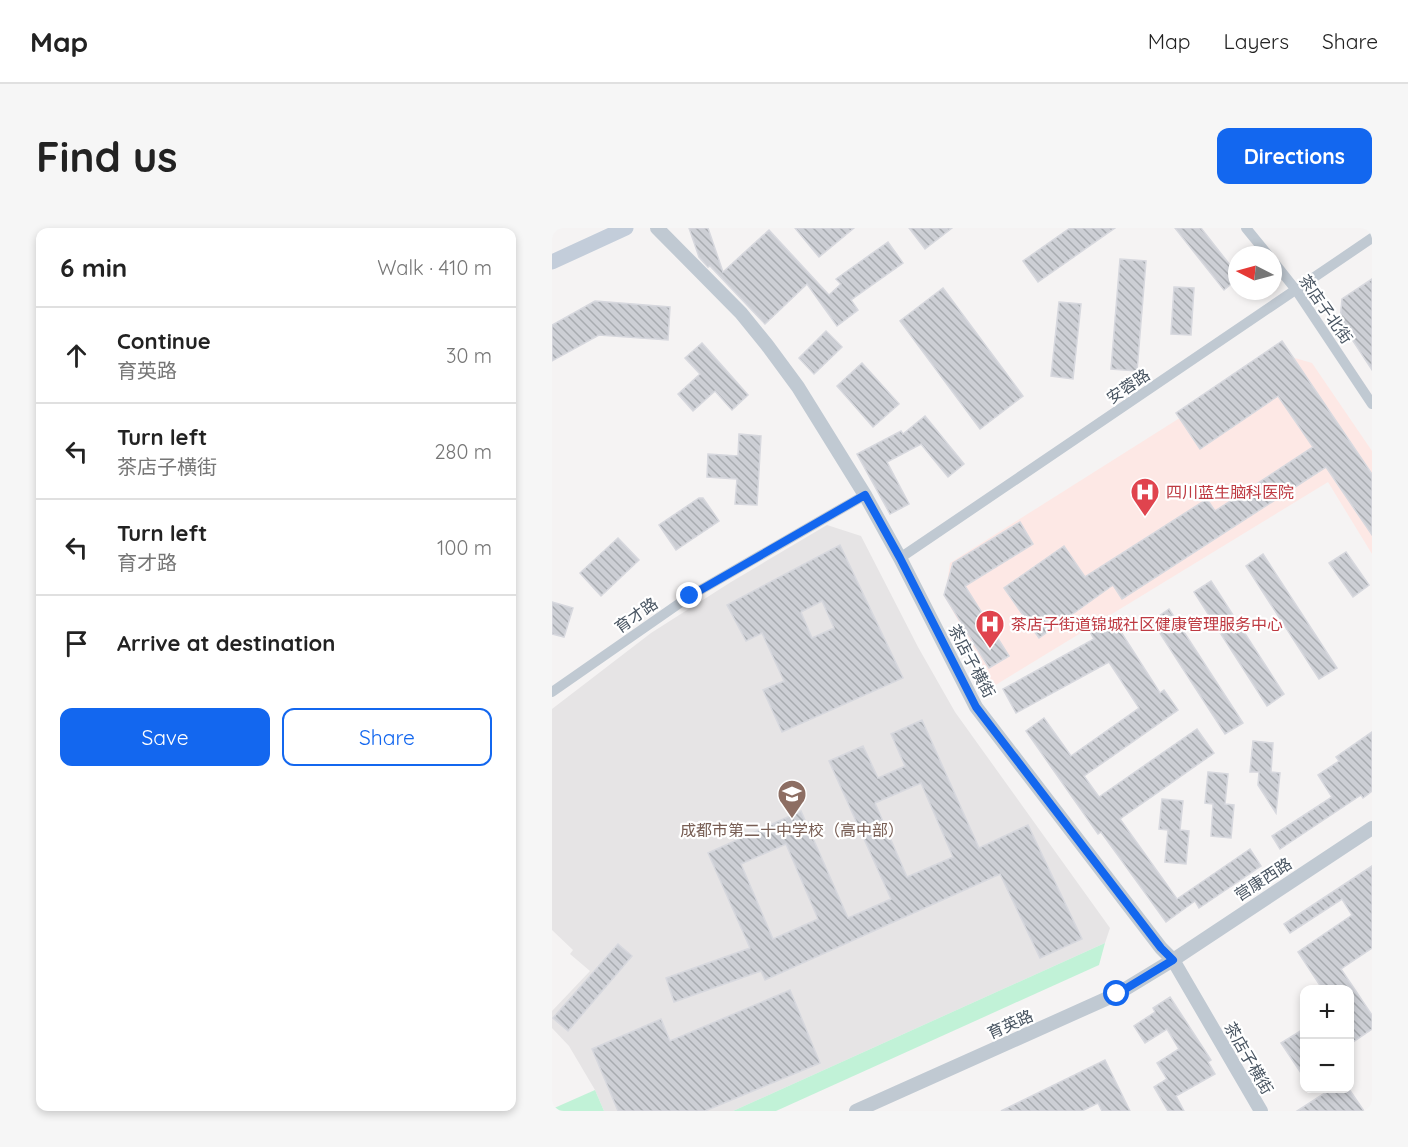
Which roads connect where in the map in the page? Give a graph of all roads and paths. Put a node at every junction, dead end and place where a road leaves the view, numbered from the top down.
1 (626, 228) edge
2 (657, 228) edge
3 (1246, 228) edge
4 (1372, 238) edge
5 (1261, 246) edge
6 (552, 262) edge
7 (1282, 272) edge
8 (1296, 290) junction
9 (1372, 404) edge
10 (865, 495) junction
11 (900, 558) junction
12 (552, 692) edge
13 (1372, 828) edge
14 (1173, 960) junction
15 (856, 1111) edge
16 (1261, 1111) edge

1 - 6 main road
2 - 10 street, 茶店子横街
3 - 5 street
4 - 8 street, 安蓉路
7 - 8 street, 茶店子北街
8 - 9 street, 茶店子北街
8 - 11 street, 安蓉路
10 - 11 street, 茶店子横街
10 - 12 street, 育才路
11 - 14 street, 茶店子横街
13 - 14 street, 营康西路
14 - 15 street, 育英路
14 - 16 street, 茶店子横街

